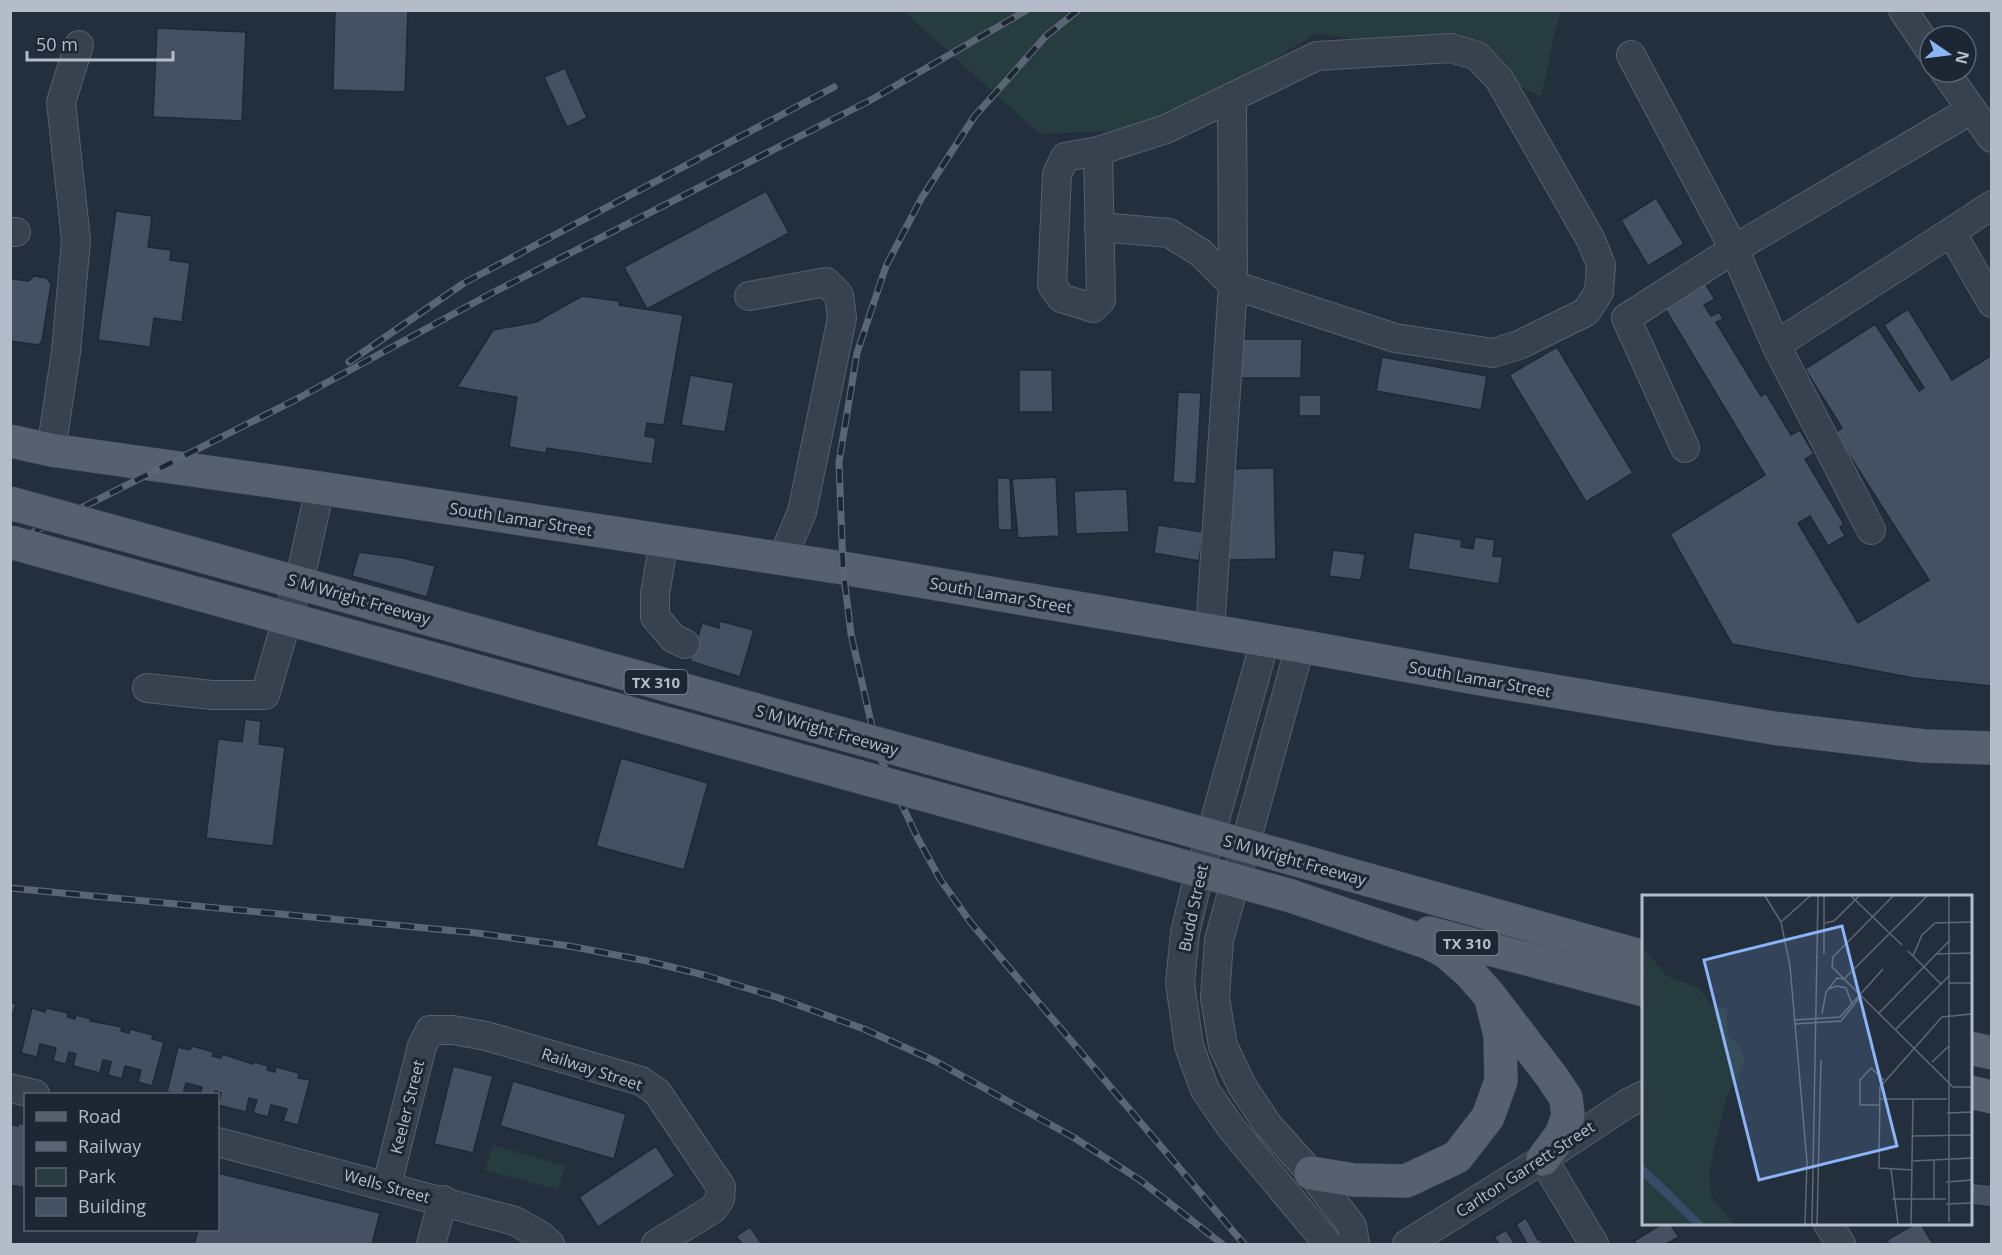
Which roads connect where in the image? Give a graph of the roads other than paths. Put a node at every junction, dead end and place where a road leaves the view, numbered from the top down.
1 (1903, 10) edge
2 (1918, 32) edge
3 (78, 45) dead end
4 (1631, 55) dead end
5 (1953, 84) edge
6 (1232, 97) junction
7 (1971, 110) junction
8 (1992, 138) edge
9 (1098, 151) junction
10 (1992, 205) edge
11 (1099, 227) junction
12 (1951, 232) junction
13 (1734, 249) junction
14 (1233, 285) junction
15 (749, 296) dead end
16 (1992, 303) edge
17 (1776, 345) junction
18 (10, 441) edge
19 (1686, 448) dead end
20 (51, 450) junction
21 (320, 488) junction
22 (10, 503) edge
23 (1871, 530) dead end
24 (664, 541) junction
25 (10, 542) edge
26 (782, 559) junction
27 (1210, 631) junction
28 (1265, 641) junction
29 (685, 644) dead end
30 (1300, 646) junction
31 (147, 688) dead end
32 (1992, 748) edge
33 (1291, 896) junction
34 (1642, 956) edge
35 (1642, 989) edge
36 (1490, 996) junction
37 (430, 1030) joint
38 (1972, 1048) edge
39 (1992, 1053) edge
40 (10, 1088) edge
41 (1972, 1092) edge
42 (28, 1093) edge
43 (1642, 1096) edge
44 (1992, 1097) edge
45 (219, 1142) edge
46 (1543, 1159) junction
47 (1311, 1173) junction
48 (387, 1185) junction
49 (443, 1200) junction
50 (1829, 1225) edge
51 (431, 1245) edge
52 (550, 1245) edge
53 (656, 1245) edge
54 (1328, 1245) edge
55 (1355, 1245) edge
56 (1407, 1245) edge
57 (1594, 1245) edge
58 (1841, 1245) edge

1 - 2 street
3 - 20 street
4 - 13 street
5 - 7 street
6 - 9 street
6 - 14 street
6 - 14 street
7 - 8 street
7 - 13 street
9 - 11 street
9 - 11 street
10 - 12 street
11 - 14 street
12 - 16 street
12 - 17 street
13 - 17 street
13 - 19 street
14 - 27 street
15 - 26 street
17 - 23 street
18 - 20 main road, South Lamar Street
20 - 21 main road, South Lamar Street
21 - 24 main road, South Lamar Street
21 - 31 street
22 - 34 main road, S M Wright Freeway / TX 310, bridge
24 - 26 main road, South Lamar Street
24 - 29 street
25 - 33 main road, TX 310, bridge
26 - 27 main road, South Lamar Street
27 - 28 main road, South Lamar Street
28 - 30 main road, South Lamar Street
28 - 54 street, Budd Street
30 - 32 main road, South Lamar Street
30 - 47 street, Budd Street
33 - 35 main road, TX 310
33 - 36 main road
36 - 46 main road
36 - 47 main road
37 - 48 street, Keeler Street
37 - 53 street, Railway Street
38 - 39 main road
40 - 42 street
41 - 44 main road
43 - 46 street, Carlton Garrett Street
45 - 48 street, Wells Street
46 - 56 street, Carlton Garrett Street
46 - 57 street
47 - 55 street, Budd Street
48 - 49 street, Wells Street
49 - 51 street
49 - 52 street, Wells Street
50 - 58 street

